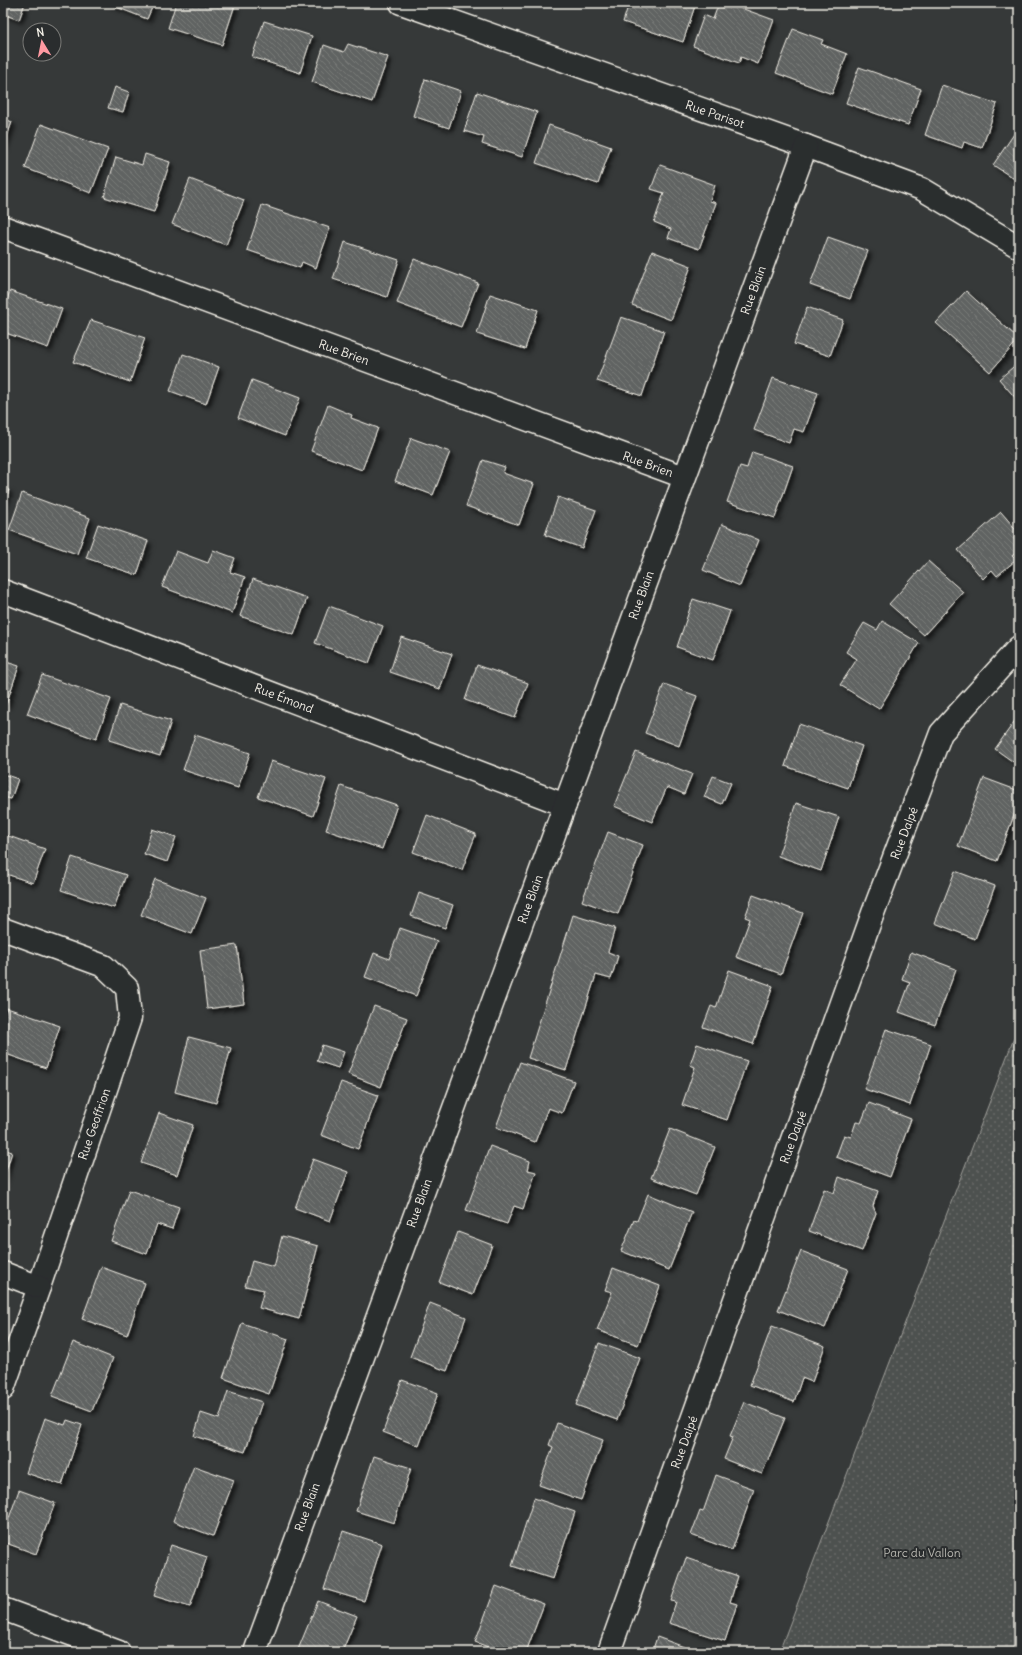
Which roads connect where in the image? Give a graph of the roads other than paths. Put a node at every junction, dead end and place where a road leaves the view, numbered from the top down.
1 (401, 3) edge
2 (806, 146) junction
3 (3, 227) edge
4 (1019, 247) edge
5 (684, 477) junction
6 (3, 591) edge
7 (1019, 647) edge
8 (564, 805) junction
9 (3, 929) edge
10 (3, 1273) edge
11 (39, 1287) junction
12 (3, 1389) edge
13 (3, 1609) edge
14 (119, 1652) edge
15 (255, 1652) edge
16 (609, 1652) edge

1 - 2 street, Rue Parisot
2 - 4 street, Rue Parisot
2 - 5 street, Rue Blain
3 - 5 street, Rue Brien
5 - 8 street, Rue Blain
6 - 8 street, Rue Émond
7 - 16 street, Rue Dalpé
8 - 15 street, Rue Blain
9 - 11 street, Rue Geoffrion
10 - 11 street
11 - 12 street, Rue Geoffrion
13 - 14 street

